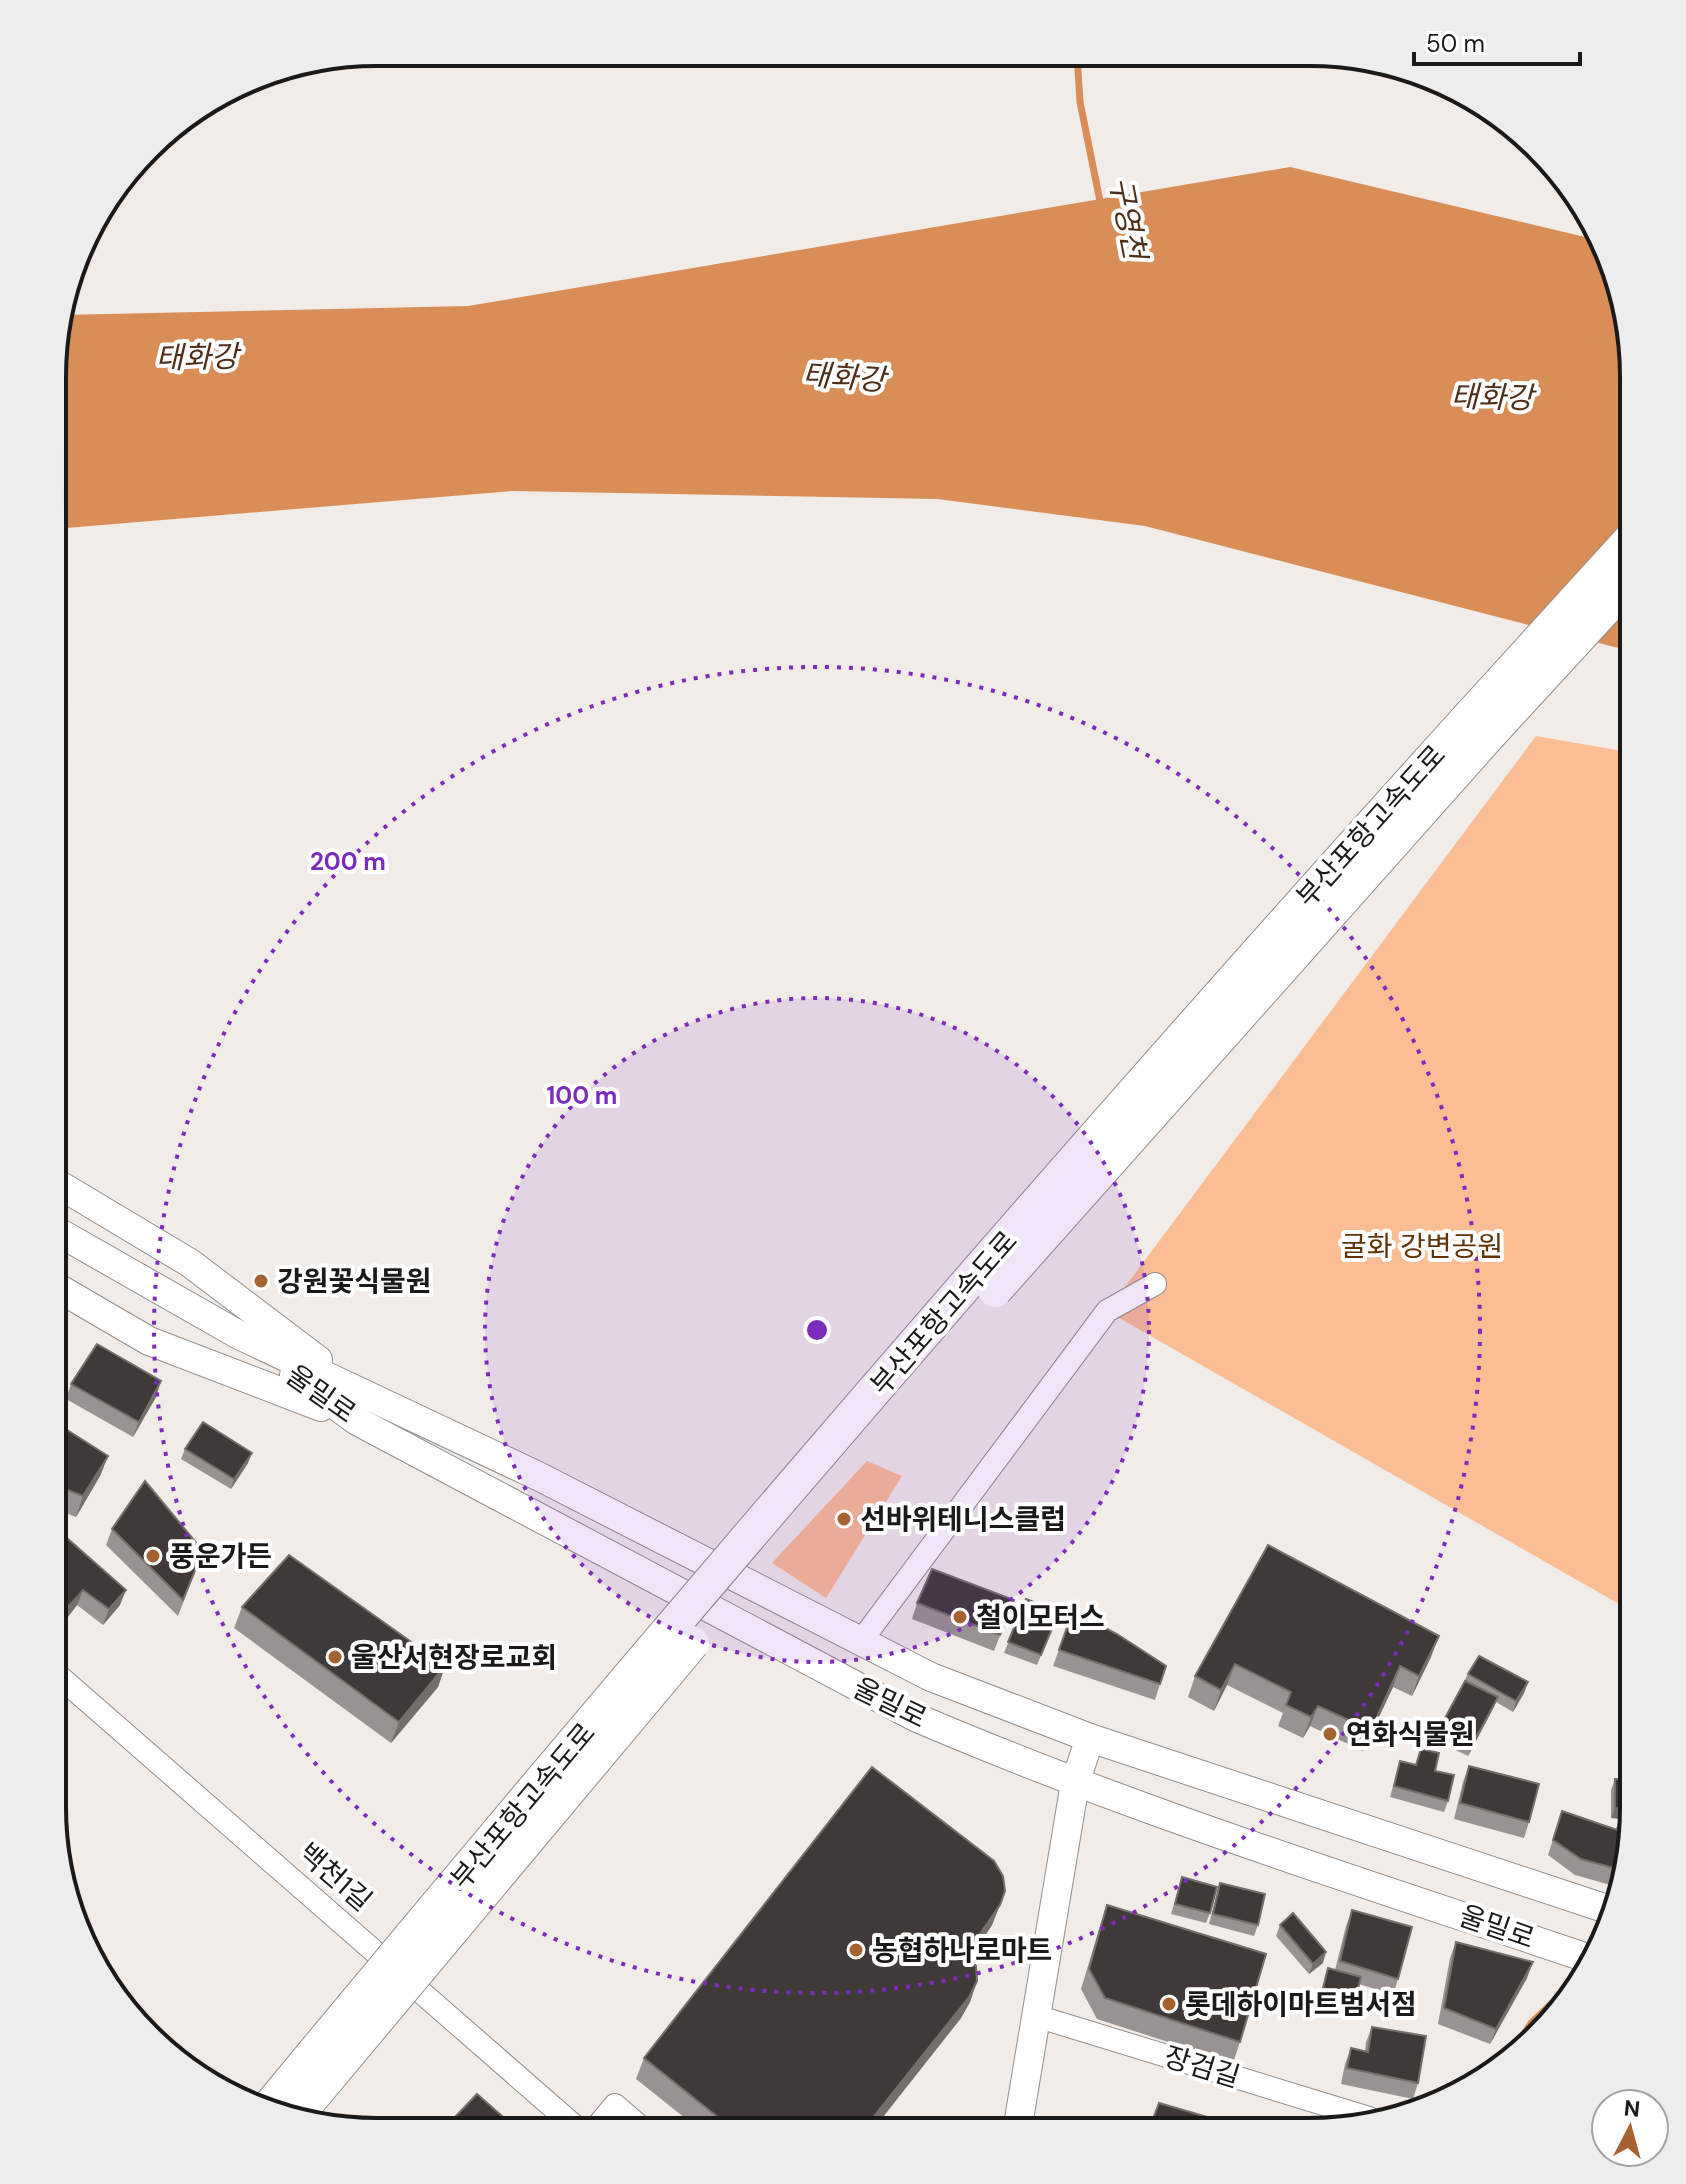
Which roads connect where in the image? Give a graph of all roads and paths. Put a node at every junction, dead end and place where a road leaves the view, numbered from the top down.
1 (1620, 551) edge
2 (1620, 592) edge
3 (66, 1189) edge
4 (66, 1236) edge
5 (1155, 1284) dead end
6 (66, 1293) edge
7 (362, 1409) junction
8 (861, 1641) junction
9 (66, 1682) edge
10 (1090, 1738) junction
11 (1075, 1783) junction
12 (1604, 1908) edge
13 (436, 1948) junction
14 (1582, 1956) edge
15 (1036, 2016) junction
16 (274, 2101) edge
17 (302, 2109) edge
18 (322, 2113) edge
19 (1356, 2114) edge
20 (565, 2118) edge
21 (604, 2118) edge
22 (630, 2118) edge
23 (1019, 2118) edge

1 - 16 highway, 부산포항고속도로, bridge
2 - 13 highway, 부산포항고속도로, bridge
3 - 7 main road
4 - 7 main road, 울밀로
5 - 8 street
6 - 7 main road
7 - 8 main road, 울밀로
7 - 11 main road, 울밀로
8 - 10 main road, 울밀로
9 - 20 street, 백천1길
10 - 11 main road
10 - 12 main road, 울밀로
11 - 14 main road, 울밀로
11 - 15 main road
13 - 17 highway, 부산포항고속도로, bridge
13 - 18 highway, bridge
15 - 19 street, 장검길
15 - 23 main road
21 - 22 street

